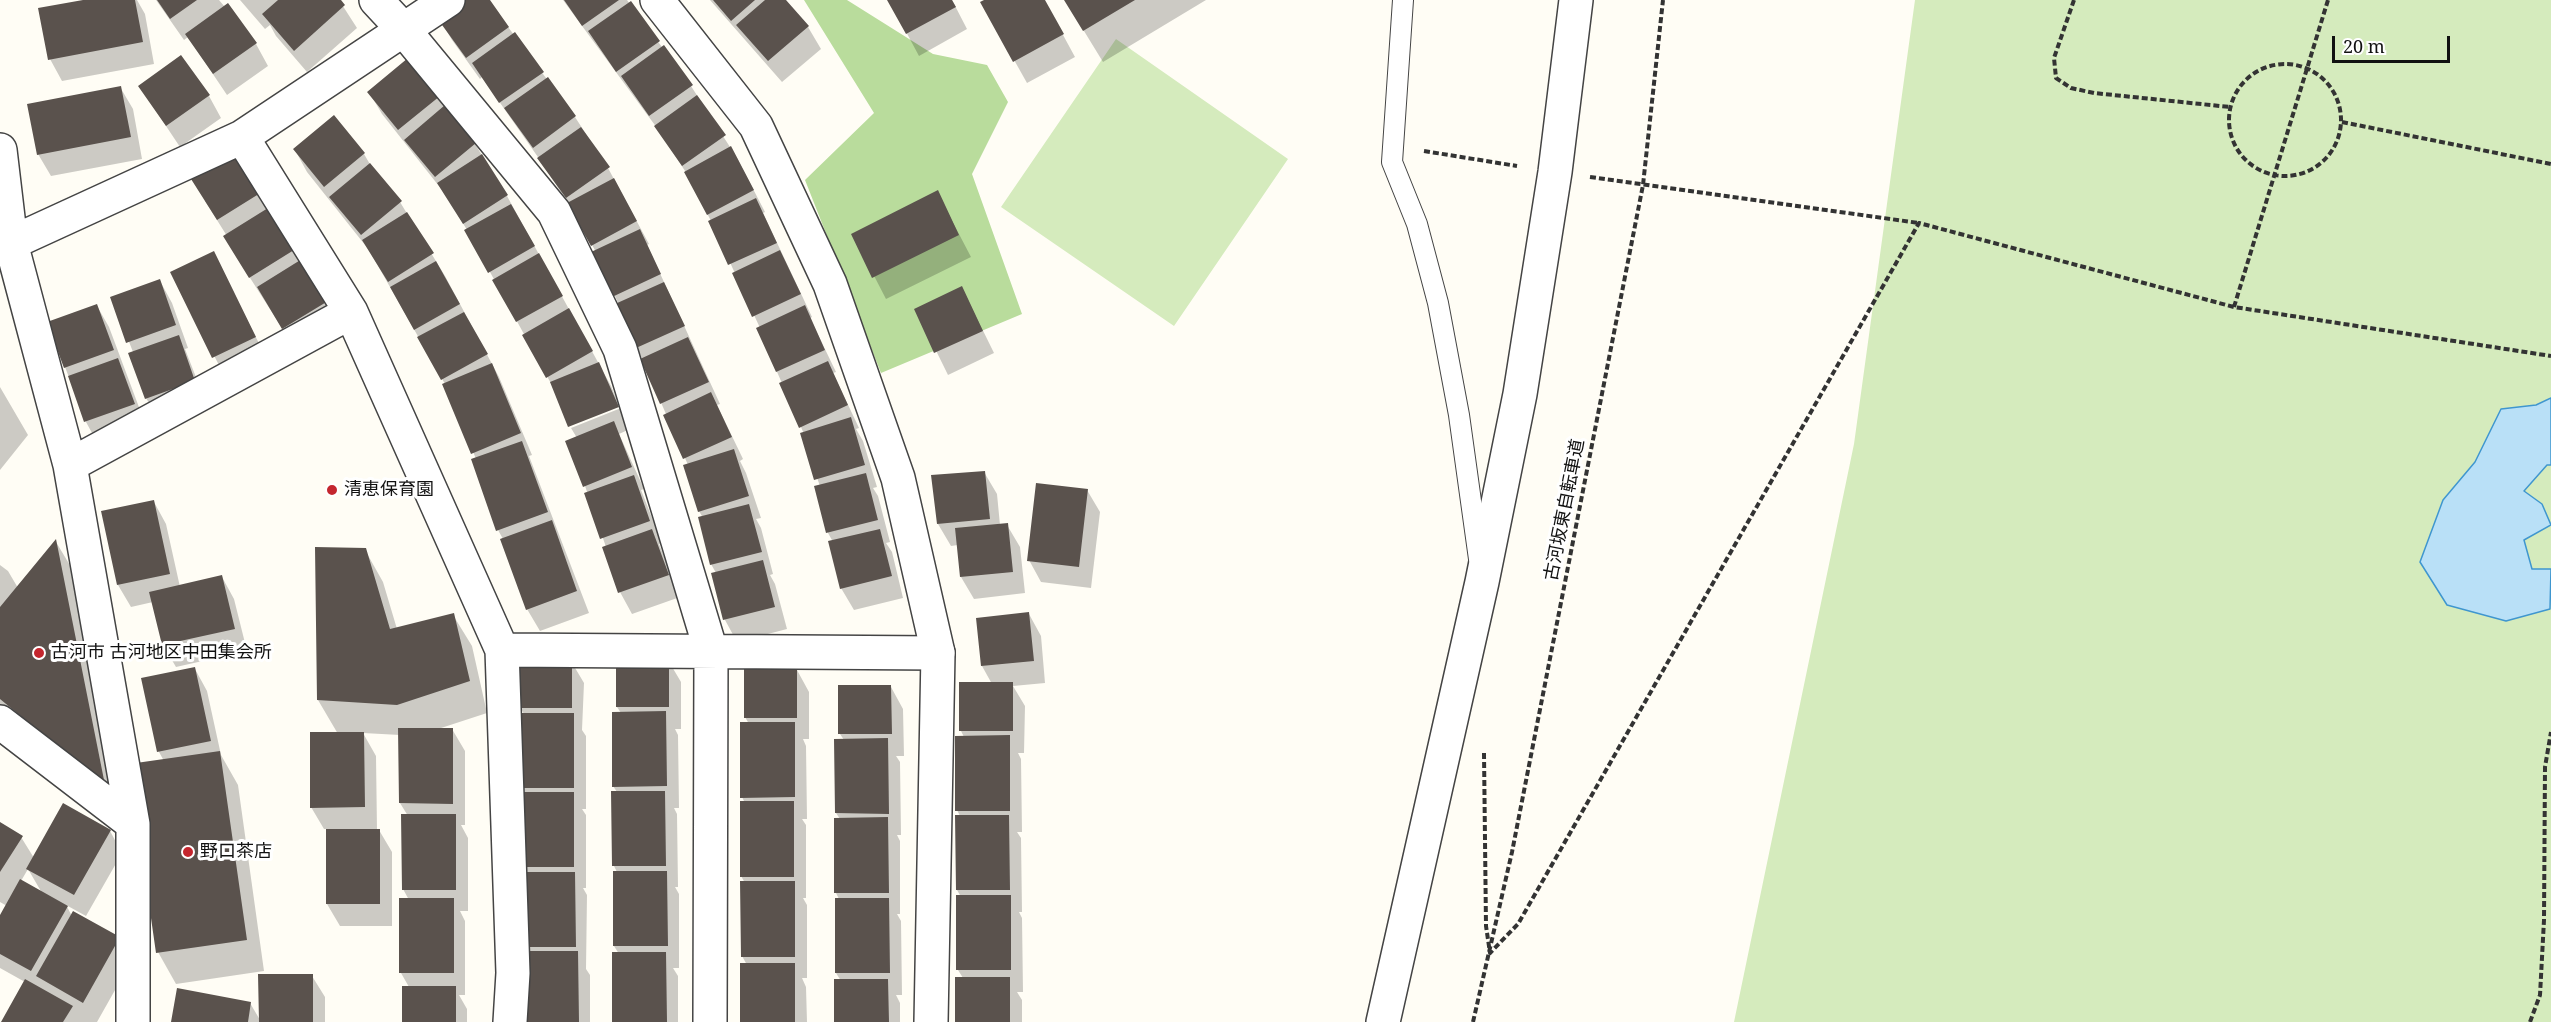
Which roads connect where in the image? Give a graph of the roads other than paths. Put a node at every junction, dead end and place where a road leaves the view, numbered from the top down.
1 (376, 0) edge
2 (448, 0) edge
3 (657, 0) edge
4 (1403, 0) edge
5 (1576, 0) edge
6 (403, 29) junction
7 (242, 137) junction
8 (0, 150) edge
9 (5, 240) edge
10 (351, 312) junction
11 (70, 465) junction
12 (1482, 582) junction
13 (502, 650) junction
14 (711, 651) junction
15 (938, 653) junction
16 (0, 722) edge
17 (133, 824) junction
18 (133, 1022) edge
19 (510, 1022) edge
20 (711, 1022) edge
21 (931, 1022) edge
22 (1383, 1022) edge

1 - 6 street
2 - 6 street
3 - 15 street
4 - 12 lane
5 - 12 street
6 - 7 street
6 - 14 street
7 - 9 street
7 - 10 street
8 - 9 street
9 - 11 street
10 - 11 street
10 - 13 street
11 - 17 street
12 - 22 street
13 - 14 street
13 - 19 street
14 - 15 street
14 - 20 street
15 - 21 street
16 - 17 street
17 - 18 street

